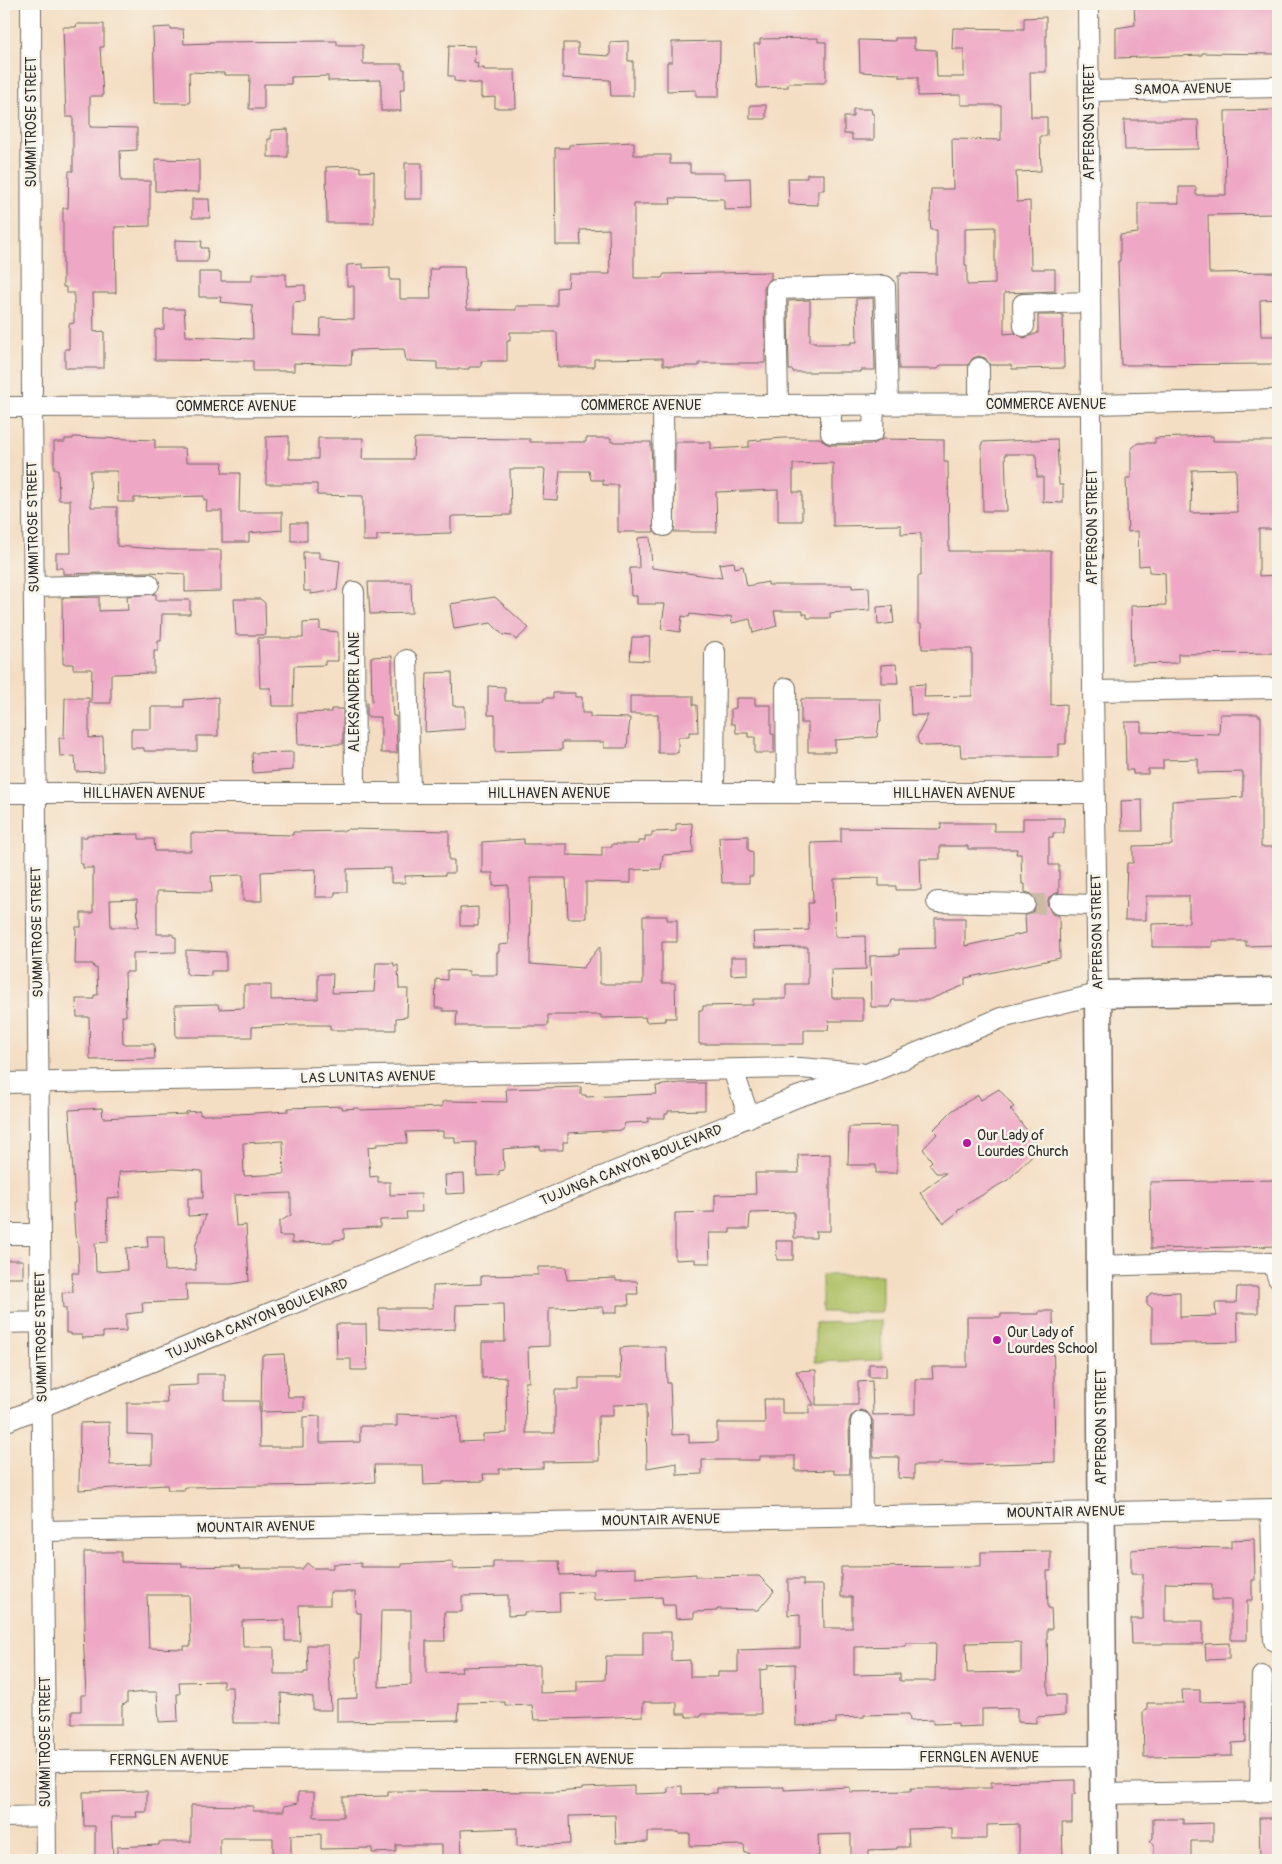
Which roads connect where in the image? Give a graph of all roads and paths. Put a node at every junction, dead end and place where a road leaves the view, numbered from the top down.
1 (31, 4) edge
2 (1088, 4) edge
3 (1278, 87) edge
4 (1089, 91) junction
5 (1090, 302) junction
6 (1024, 326) dead end
7 (979, 368) dead end
8 (1278, 400) edge
9 (778, 404) junction
10 (831, 404) junction
11 (881, 404) junction
12 (979, 404) junction
13 (1091, 404) junction
14 (663, 405) junction
15 (4, 407) edge
16 (32, 407) junction
17 (664, 526) dead end
18 (150, 584) dead end
19 (34, 587) junction
20 (354, 592) dead end
21 (715, 652) dead end
22 (408, 660) dead end
23 (786, 688) dead end
24 (1278, 688) edge
25 (1093, 691) junction
26 (36, 792) junction
27 (4, 793) edge
28 (355, 793) junction
29 (410, 793) junction
30 (714, 793) junction
31 (787, 793) junction
32 (1095, 793) junction
33 (936, 902) dead end
34 (1025, 904) tunnel mouth
35 (1059, 904) tunnel mouth
36 (1096, 905) junction
37 (1278, 991) edge
38 (1098, 994) junction
39 (733, 1070) junction
40 (867, 1074) junction
41 (39, 1082) junction
42 (4, 1083) edge
43 (750, 1117) junction
44 (4, 1234) edge
45 (40, 1234) junction
46 (1100, 1266) junction
47 (1278, 1278) edge
48 (41, 1322) junction
49 (4, 1323) edge
50 (42, 1407) junction
51 (4, 1422) edge
52 (861, 1422) dead end
53 (1274, 1509) edge
54 (1102, 1512) junction
55 (862, 1516) junction
56 (43, 1531) junction
57 (1274, 1641) dead end
58 (1262, 1676) dead end
59 (1103, 1756) junction
60 (45, 1761) junction
61 (1269, 1791) edge
62 (1103, 1794) junction
63 (46, 1816) junction
64 (4, 1817) edge
65 (46, 1860) edge
66 (1104, 1860) edge

1 - 16 street, SUMMITROSE STREET
2 - 4 street, APPERSON STREET
3 - 4 street, SAMOA AVENUE
4 - 5 street, APPERSON STREET
5 - 6 street
5 - 13 street, APPERSON STREET
7 - 12 street
8 - 13 street, COMMERCE AVENUE
9 - 10 street, COMMERCE AVENUE
9 - 11 street
9 - 14 street, COMMERCE AVENUE
10 - 11 street, COMMERCE AVENUE
10 - 11 street
11 - 12 street, COMMERCE AVENUE
12 - 13 street, COMMERCE AVENUE
13 - 25 street, APPERSON STREET
14 - 16 street, COMMERCE AVENUE
14 - 17 street
15 - 16 street, COMMERCE AVENUE
16 - 19 street, SUMMITROSE STREET
18 - 19 street
19 - 26 street, SUMMITROSE STREET
20 - 28 street, ALEKSANDER LANE
21 - 30 street
22 - 29 street
23 - 31 street
24 - 25 street
25 - 32 street, APPERSON STREET
26 - 27 street, HILLHAVEN AVENUE
26 - 28 street, HILLHAVEN AVENUE
26 - 41 street, SUMMITROSE STREET
28 - 29 street, HILLHAVEN AVENUE
29 - 30 street, HILLHAVEN AVENUE
30 - 31 street, HILLHAVEN AVENUE
31 - 32 street, HILLHAVEN AVENUE
32 - 36 street, APPERSON STREET
33 - 34 street
35 - 36 street
36 - 38 street, APPERSON STREET
37 - 38 main road, TUJUNGA CANYON BOULEVARD
38 - 40 street, TUJUNGA CANYON BOULEVARD
38 - 46 main road, APPERSON STREET
39 - 40 street, LAS LUNITAS AVENUE
39 - 41 street, LAS LUNITAS AVENUE
39 - 43 street
40 - 43 street, TUJUNGA CANYON BOULEVARD
41 - 42 street, LAS LUNITAS AVENUE
41 - 45 street, SUMMITROSE STREET
43 - 50 street, TUJUNGA CANYON BOULEVARD
44 - 45 street
45 - 48 street, SUMMITROSE STREET
46 - 47 street
46 - 54 main road, APPERSON STREET
48 - 49 street
48 - 50 street, SUMMITROSE STREET
50 - 51 street, TUJUNGA CANYON BOULEVARD
50 - 56 street, SUMMITROSE STREET
52 - 55 street
53 - 54 street, MOUNTAIR AVENUE
53 - 57 street
54 - 55 street, MOUNTAIR AVENUE
54 - 59 main road, APPERSON STREET
55 - 56 street, MOUNTAIR AVENUE
56 - 60 street, SUMMITROSE STREET
58 - 61 street
59 - 60 street, FERNGLEN AVENUE
59 - 62 main road, APPERSON STREET
60 - 63 street, SUMMITROSE STREET
61 - 62 street
62 - 66 main road, APPERSON STREET
63 - 64 street
63 - 65 street, SUMMITROSE STREET

